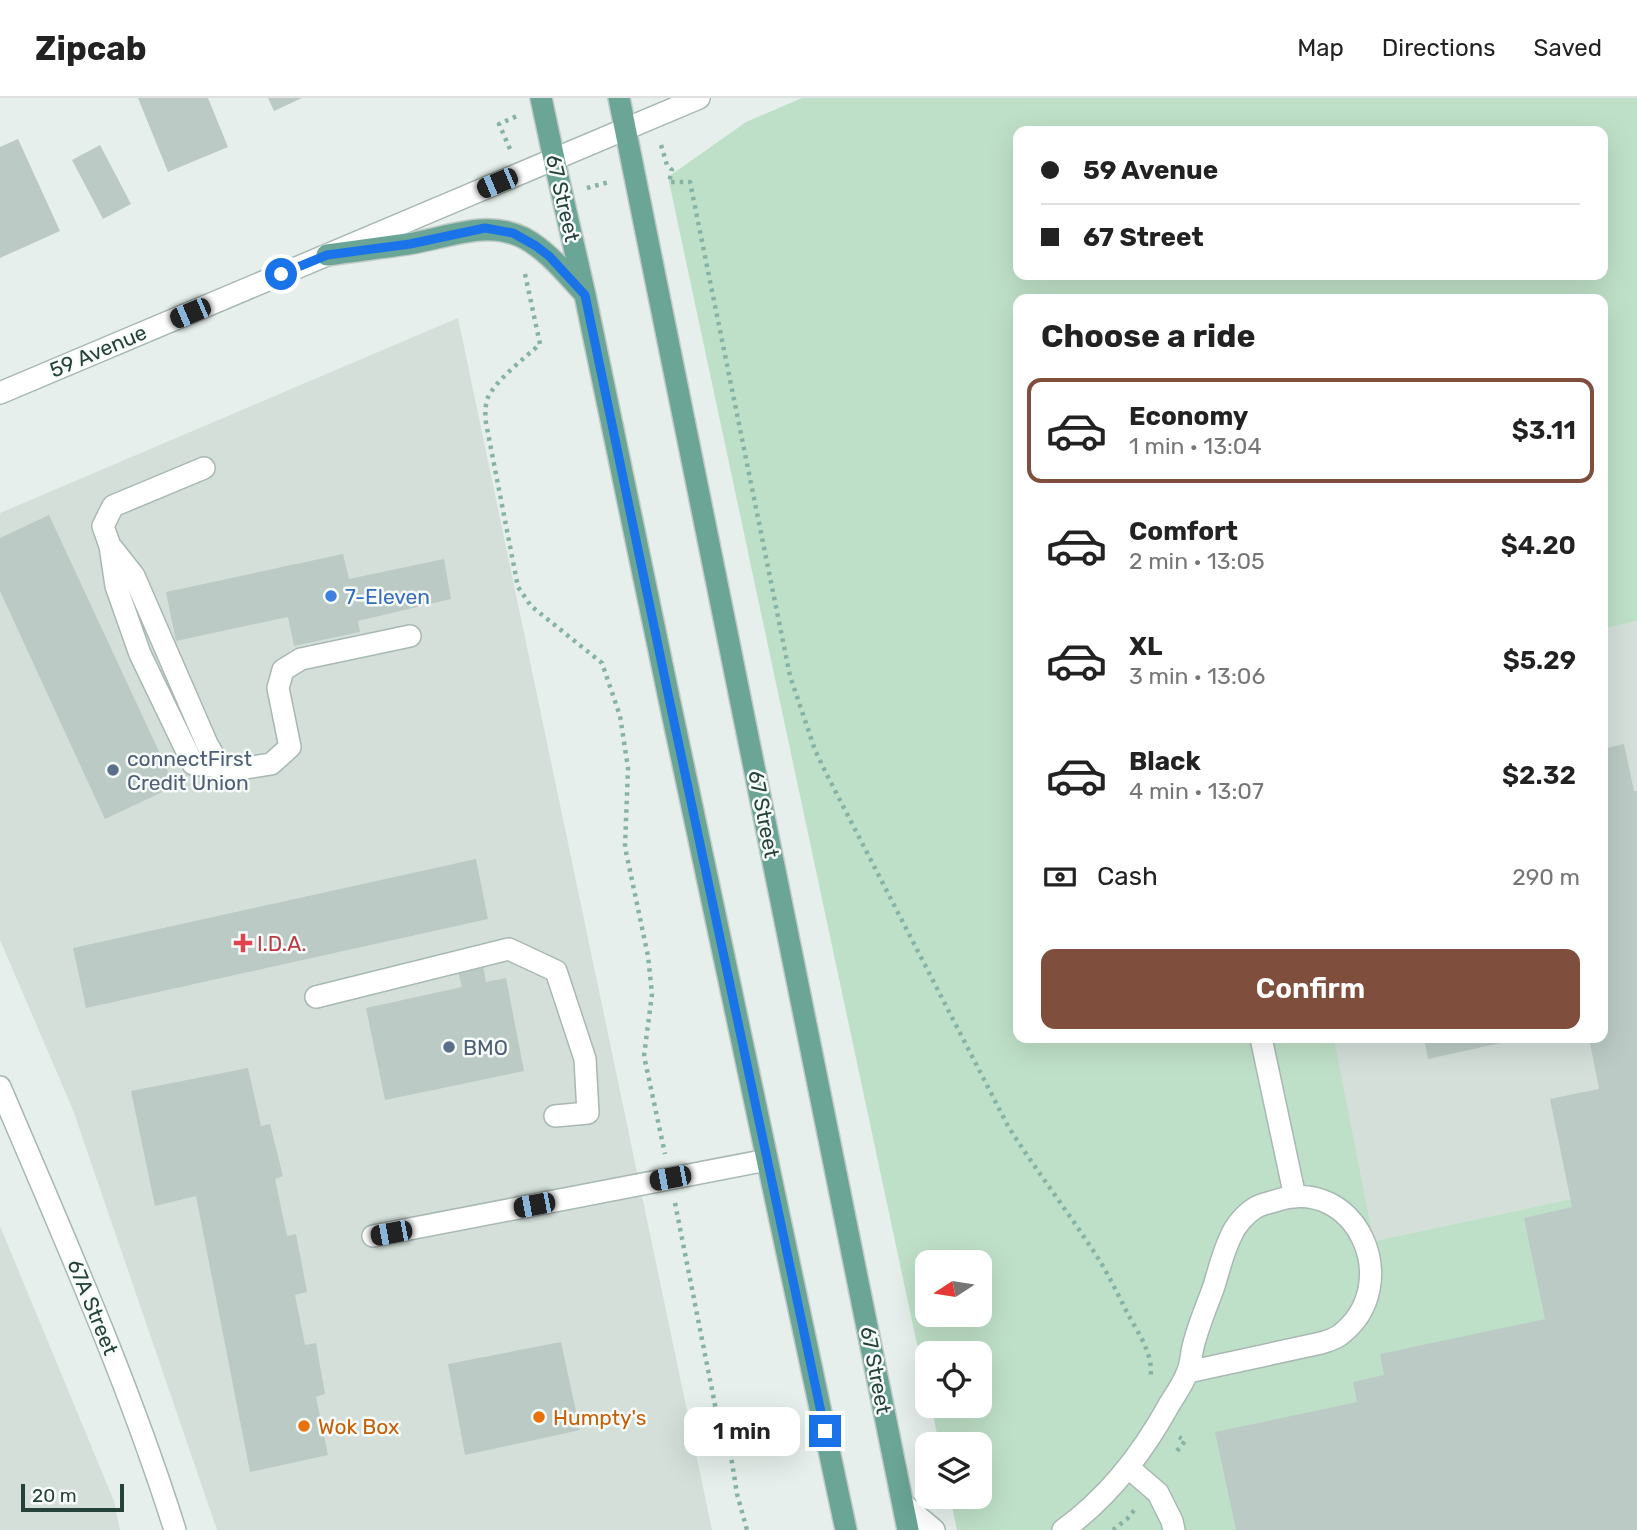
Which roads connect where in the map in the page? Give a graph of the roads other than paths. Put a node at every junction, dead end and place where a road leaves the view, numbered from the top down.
1 (541, 98) edge
2 (619, 98) edge
3 (699, 98) edge
4 (626, 130) junction
5 (554, 159) junction
6 (327, 255) junction
7 (585, 295) junction
8 (0, 393) edge
9 (204, 468) dead end
10 (410, 636) dead end
11 (316, 997) dead end
12 (1262, 1043) edge
13 (0, 1087) edge
14 (555, 1116) dead end
15 (767, 1160) junction
16 (1295, 1197) junction
17 (373, 1236) dead end
18 (1188, 1372) junction
19 (1129, 1468) junction
20 (903, 1504) junction
21 (175, 1530) edge
22 (846, 1530) edge
23 (908, 1530) edge
24 (934, 1530) edge
25 (1063, 1530) edge
26 (1174, 1530) edge

1 - 5 main road, 67 Street
2 - 4 main road, 67 Street
3 - 4 street, 59 Avenue
4 - 5 street, 59 Avenue
4 - 20 main road, 67 Street
5 - 6 street, 59 Avenue
5 - 7 main road, 67 Street
6 - 7 main road
6 - 8 street, 59 Avenue
7 - 15 main road, 67 Street
9 - 10 street
11 - 14 street
12 - 16 street
13 - 21 street, 67A Street
15 - 17 street
15 - 22 main road, 67 Street
16 - 18 street
16 - 18 street
18 - 19 street
19 - 25 street
19 - 26 street
20 - 23 main road, 67 Street
20 - 24 street

